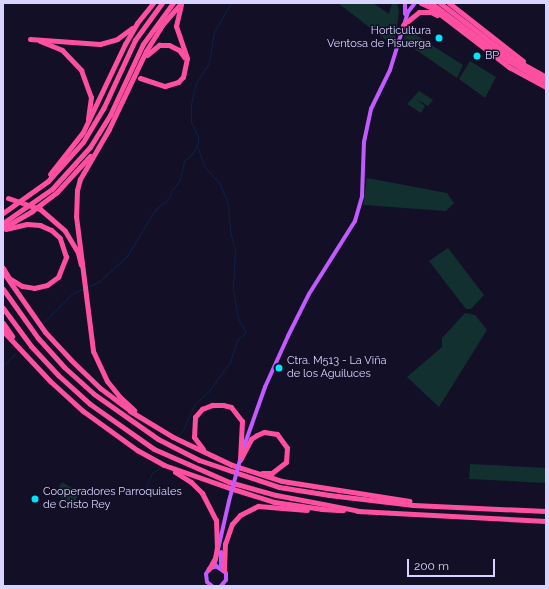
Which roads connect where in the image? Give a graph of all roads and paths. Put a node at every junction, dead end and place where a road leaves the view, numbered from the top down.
1 (153, 3) edge
2 (162, 3) edge
3 (174, 3) edge
4 (182, 3) edge
5 (405, 3) edge
6 (411, 3) edge
7 (416, 3) edge
8 (421, 3) edge
9 (431, 3) edge
10 (440, 3) edge
11 (449, 3) edge
12 (137, 23) junction
13 (404, 23) junction
14 (30, 39) dead end
15 (473, 40) junction
16 (40, 41) dead end
17 (146, 51) junction
18 (141, 64) junction
19 (187, 65) junction
20 (546, 76) edge
21 (140, 78) dead end
22 (546, 82) edge
23 (546, 87) edge
24 (109, 129) junction
25 (83, 132) junction
26 (6, 198) edge
27 (13, 207) junction
28 (3, 213) edge
29 (3, 223) edge
30 (3, 229) edge
31 (3, 268) edge
32 (3, 272) edge
33 (84, 276) junction
34 (3, 289) edge
35 (3, 308) edge
36 (3, 323) edge
37 (3, 331) edge
38 (23, 351) junction
39 (159, 428) junction
40 (208, 454) junction
41 (240, 460) junction
42 (164, 465) junction
43 (232, 465) junction
44 (430, 505) junction
45 (323, 509) junction
46 (360, 511) junction
47 (546, 511) edge
48 (546, 521) edge
49 (222, 542) junction
50 (212, 568) junction
51 (223, 569) junction
52 (211, 586) edge
53 (221, 586) edge

1 - 12 highway
2 - 27 highway
3 - 17 highway
3 - 29 highway
4 - 17 highway
4 - 19 highway
5 - 13 main road
6 - 7 main road
7 - 13 main road
8 - 15 highway
9 - 22 highway
10 - 20 highway
11 - 20 highway
12 - 14 highway
12 - 25 highway
13 - 15 highway
13 - 41 main road
15 - 23 highway
16 - 25 highway
17 - 18 highway
18 - 19 highway
18 - 24 highway
19 - 21 highway
24 - 30 highway
24 - 33 highway
25 - 27 highway
26 - 33 highway, bridge
27 - 28 highway
30 - 31 highway
32 - 39 highway
33 - 39 highway
34 - 44 highway
35 - 46 highway
36 - 38 highway
37 - 38 highway
38 - 42 highway
39 - 40 highway
40 - 41 highway
40 - 43 highway
41 - 43 highway
41 - 49 main road, bridge
42 - 45 highway
42 - 50 highway
43 - 44 highway
44 - 47 highway
45 - 46 highway
45 - 51 highway
46 - 48 highway
49 - 50 main road
49 - 51 main road
50 - 51 main road
50 - 52 main road
51 - 53 main road

